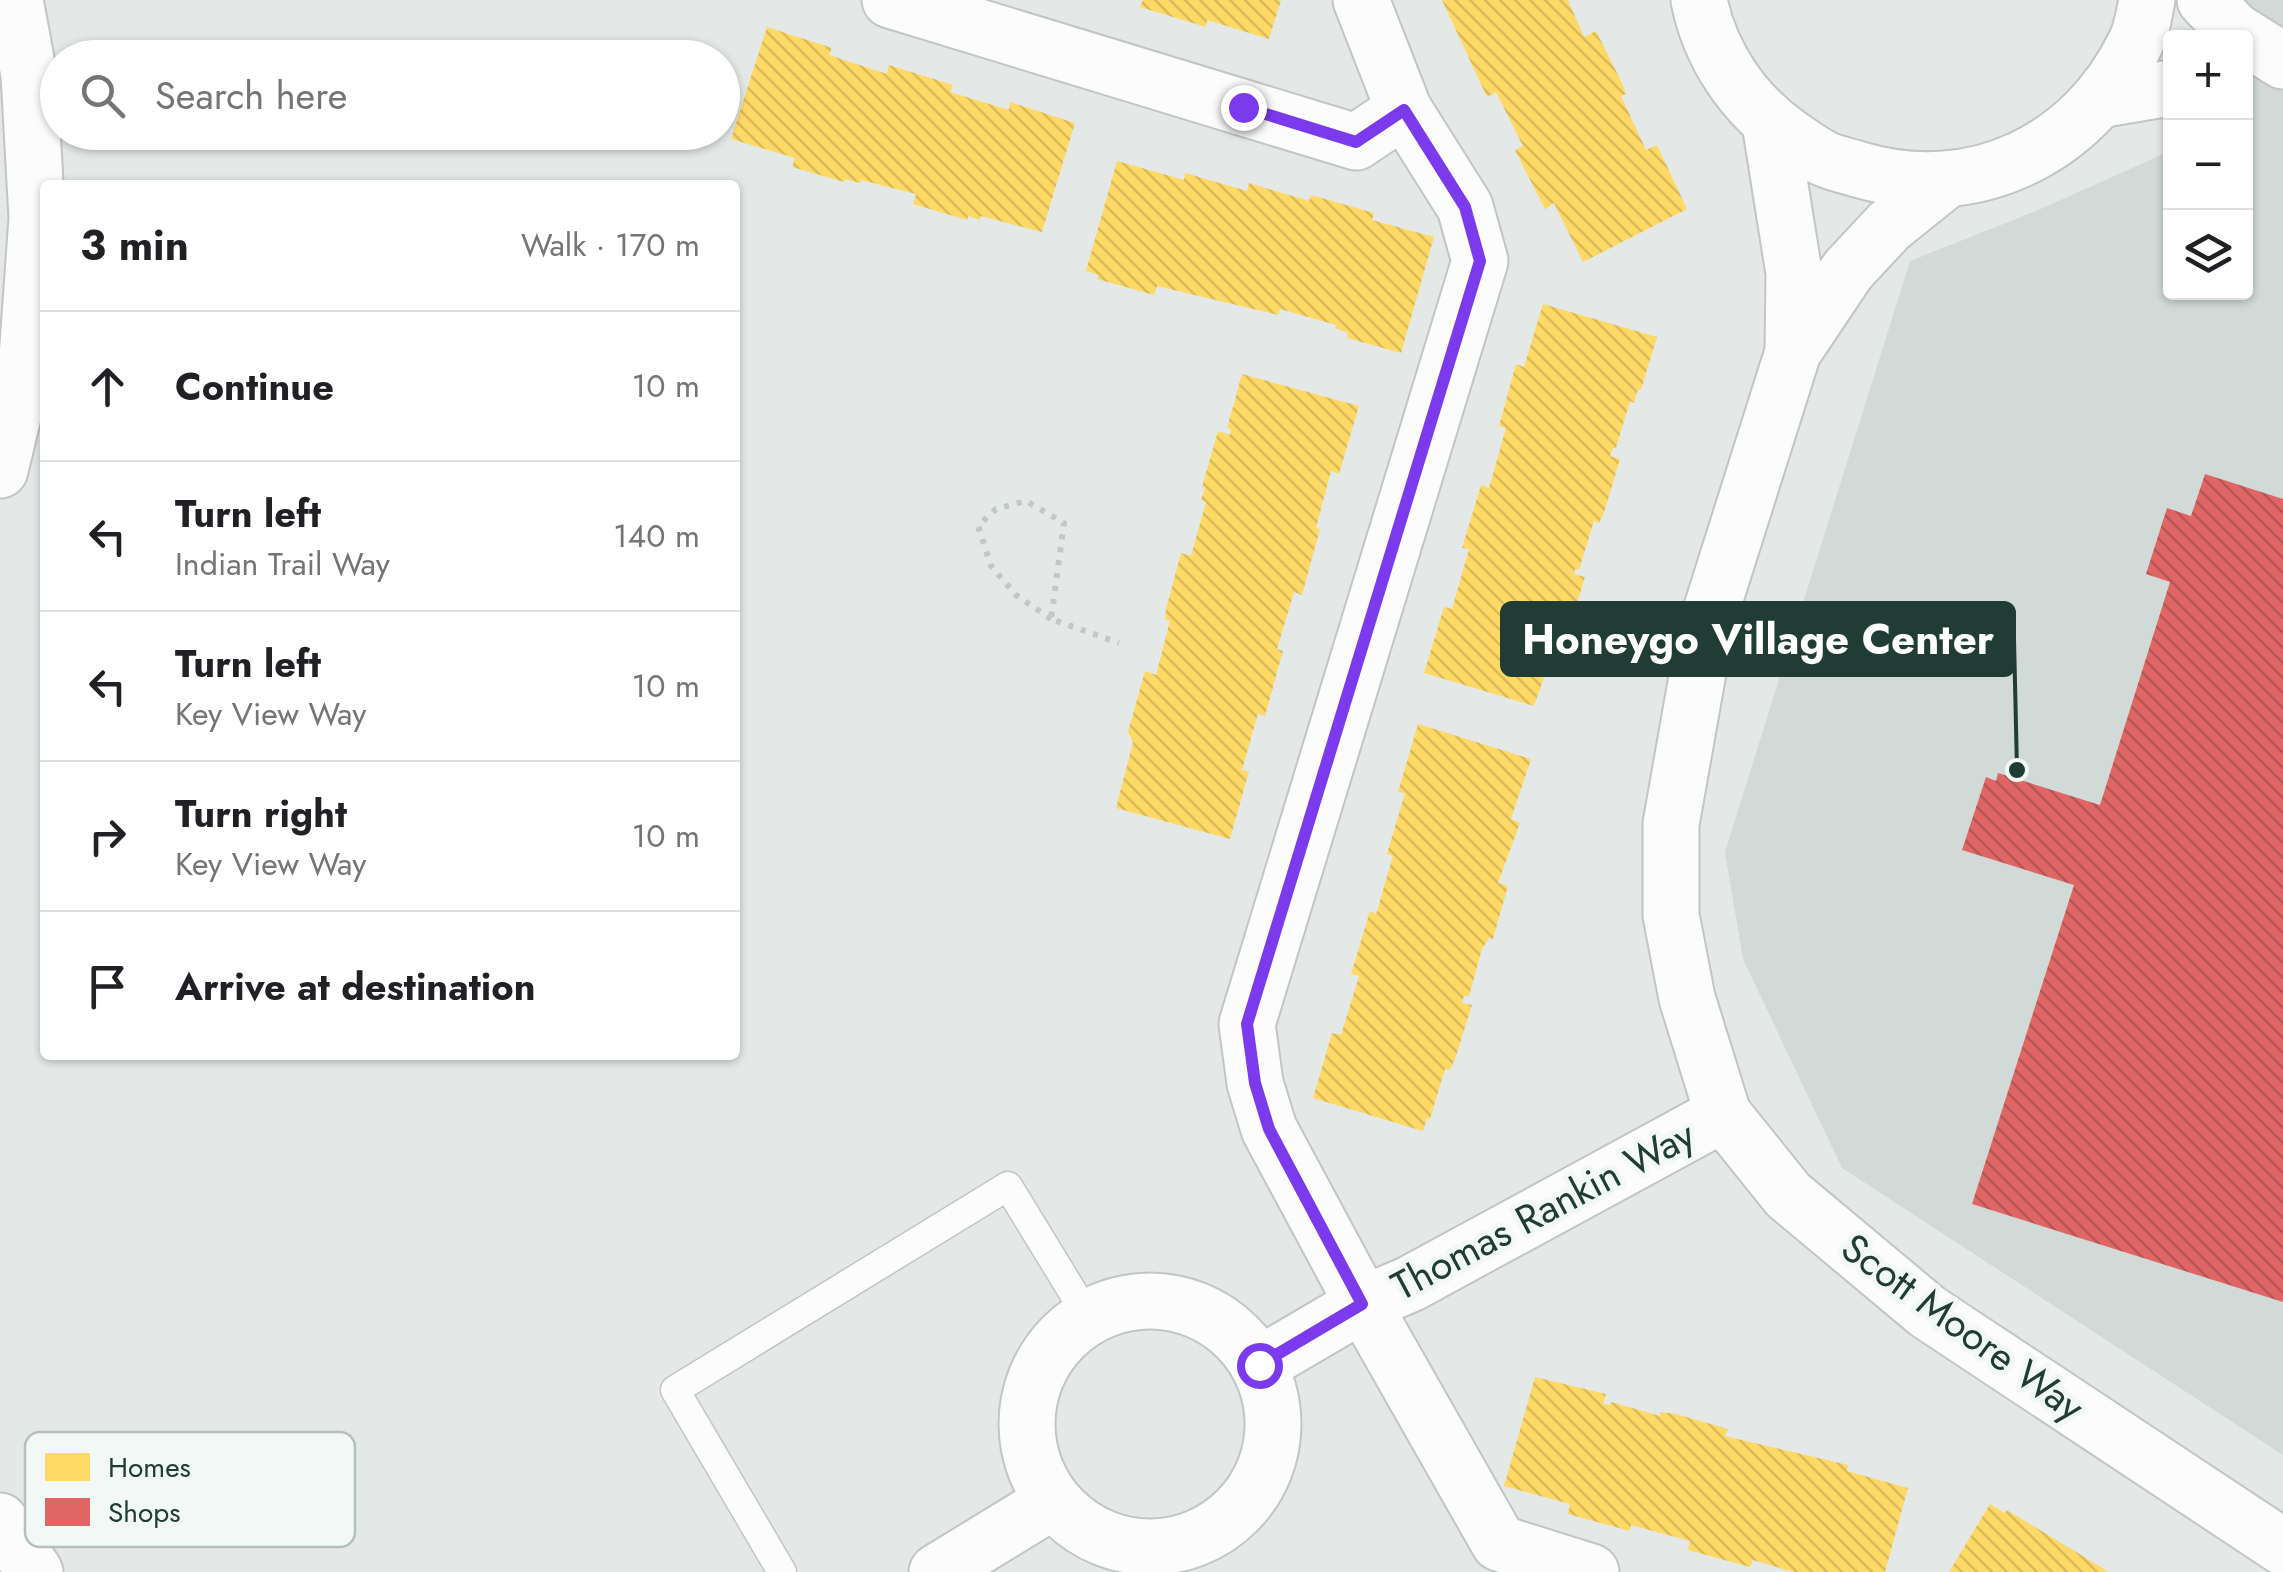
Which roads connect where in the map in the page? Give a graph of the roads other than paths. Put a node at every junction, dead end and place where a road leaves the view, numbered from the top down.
1 (15, 0) edge
2 (890, 0) edge
3 (1362, 0) edge
4 (1699, 0) edge
5 (2147, 0) edge
6 (2205, 0) edge
7 (2283, 61) edge
8 (2283, 80) edge
9 (2253, 82) edge
10 (2163, 89) edge
11 (2100, 100) junction
12 (1404, 110) junction
13 (1770, 123) junction
14 (1945, 181) junction
15 (1793, 352) junction
16 (1, 464) edge
17 (1723, 1114) junction
18 (1362, 1304) junction
19 (1088, 1317) junction
20 (1259, 1365) junction
21 (1053, 1501) junction
22 (0, 1522) edge
23 (2283, 1547) edge
24 (1168, 1559) edge
25 (35, 1572) edge
26 (782, 1572) edge
27 (937, 1572) edge
28 (1591, 1572) edge

1 - 16 street
2 - 12 street
3 - 12 street
4 - 13 street
5 - 11 street
6 - 7 street
8 - 9 street
10 - 11 street
11 - 14 street
12 - 18 street
13 - 14 street
13 - 15 street, Scott Moore Way
14 - 15 street, Scott Moore Way
15 - 17 street, Scott Moore Way
17 - 18 street, Thomas Rankin Way
17 - 23 street, Scott Moore Way
18 - 20 street, Thomas Rankin Way
18 - 28 street
19 - 20 street
19 - 21 street
19 - 26 lane
20 - 24 street
21 - 24 street
21 - 27 street
22 - 25 street

